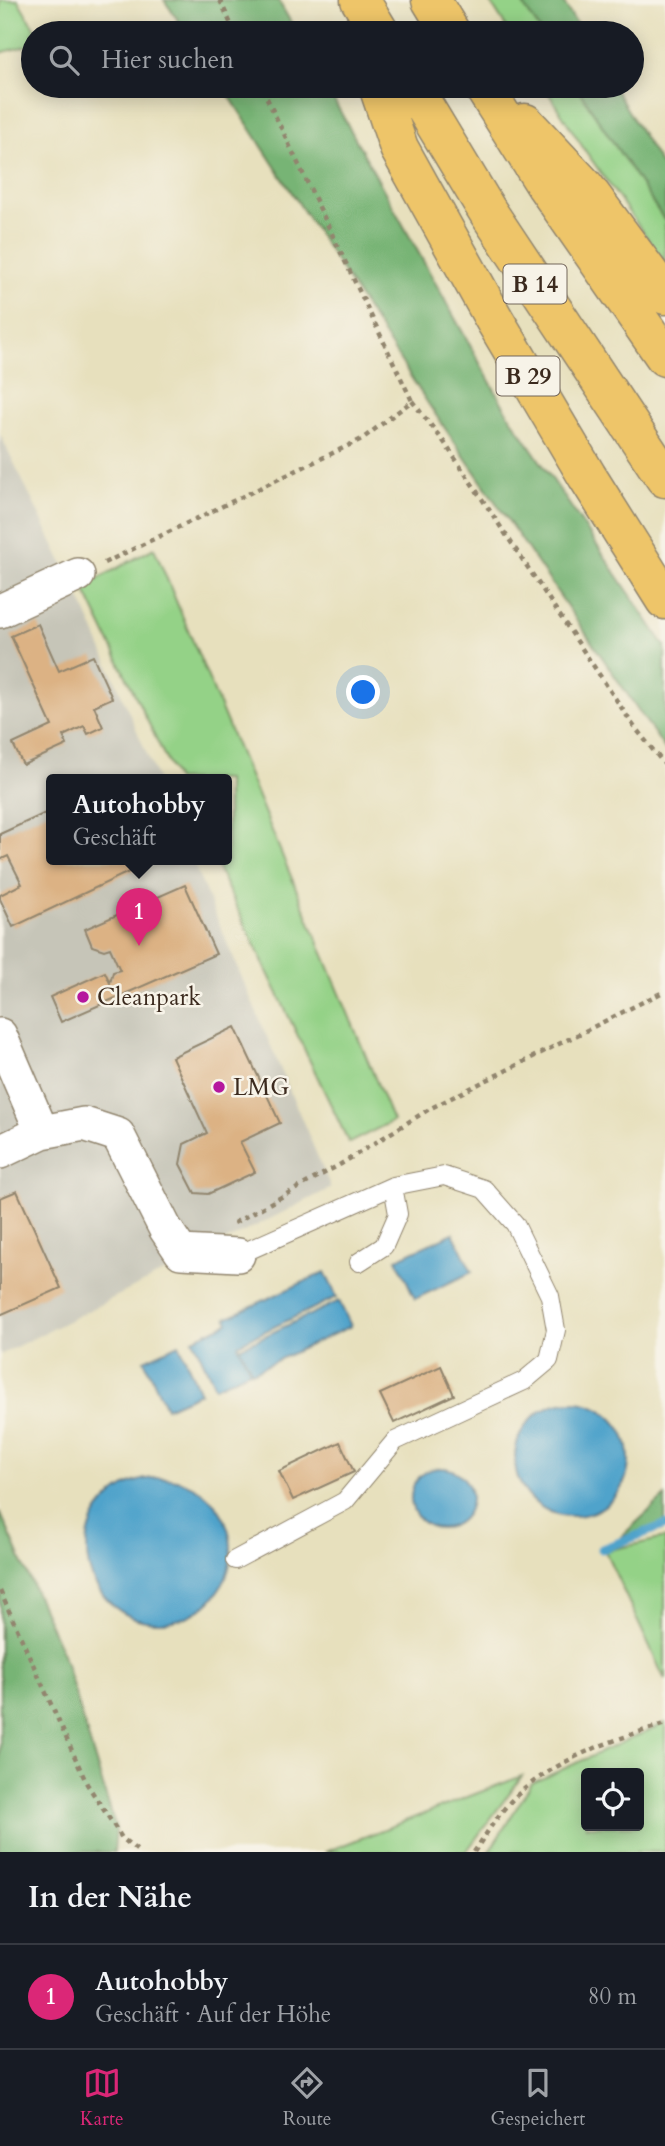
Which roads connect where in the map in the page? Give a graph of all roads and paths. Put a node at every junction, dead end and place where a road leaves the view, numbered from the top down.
1 (219, 0) edge
2 (348, 0) edge
3 (360, 0) edge
4 (431, 0) edge
5 (230, 21) edge
6 (356, 21) edge
7 (373, 21) edge
8 (444, 21) edge
9 (267, 98) edge
10 (382, 98) edge
11 (419, 98) edge
12 (490, 98) edge
13 (501, 98) edge
14 (665, 295) edge
15 (665, 357) edge
16 (412, 401) junction
17 (665, 478) edge
18 (78, 575) joint
19 (665, 600) edge
20 (0, 611) edge
21 (665, 765) edge
22 (665, 991) edge
23 (0, 1035) edge
24 (42, 1132) junction
25 (0, 1152) edge
26 (393, 1186) junction
27 (232, 1241) junction
28 (359, 1262) dead end
29 (235, 1560) dead end
30 (0, 1591) edge
31 (665, 1724) edge
32 (139, 1852) edge
33 (474, 1852) edge

1 - 5 path
2 - 6 highway
3 - 7 highway
4 - 8 highway
9 - 16 path
10 - 19 highway, B 29
11 - 17 highway, B 14
12 - 15 highway
13 - 14 highway
16 - 18 path
16 - 21 path
18 - 20 street
22 - 27 path
23 - 24 street
24 - 25 street
24 - 27 street
26 - 27 lane
26 - 28 lane
26 - 29 lane
30 - 32 path
31 - 33 path

